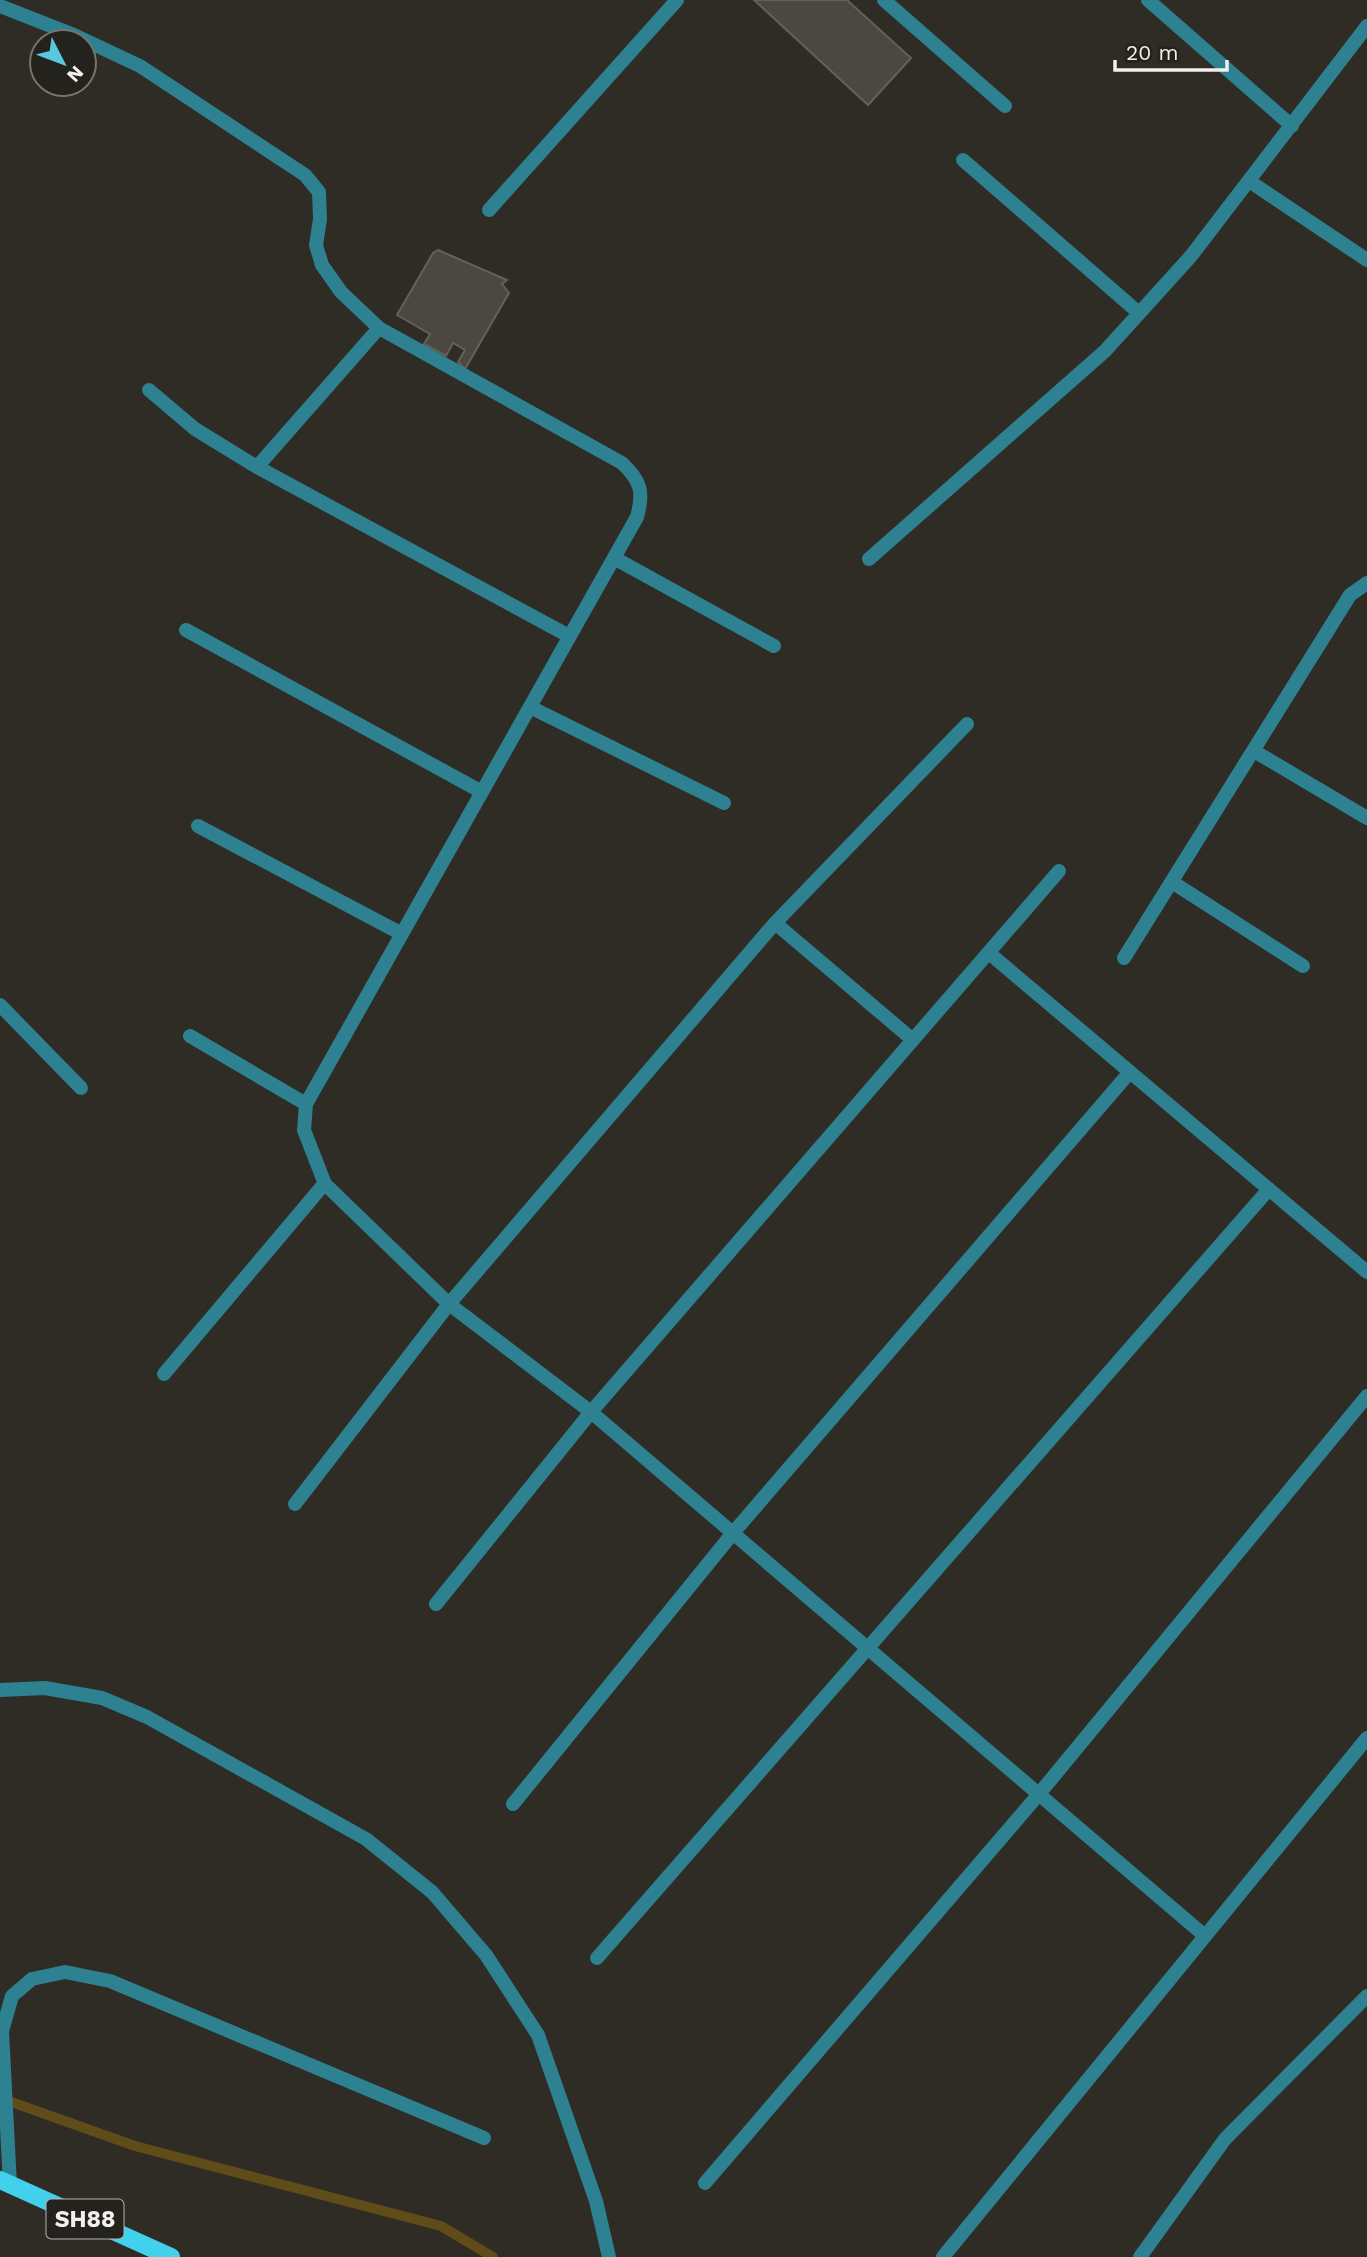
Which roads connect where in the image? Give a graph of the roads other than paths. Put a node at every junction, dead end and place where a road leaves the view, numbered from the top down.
1 (677, 0) edge
2 (884, 0) edge
3 (1148, 0) edge
4 (0, 6) edge
5 (1367, 26) edge
6 (1005, 106) dead end
7 (1292, 126) junction
8 (963, 160) dead end
9 (1249, 180) junction
10 (489, 210) dead end
11 (1367, 260) edge
12 (1139, 313) junction
13 (379, 328) junction
14 (149, 390) dead end
15 (257, 467) junction
16 (614, 558) junction
17 (869, 559) dead end
18 (1367, 583) edge
19 (186, 630) dead end
20 (569, 636) junction
21 (774, 646) dead end
22 (530, 707) junction
23 (967, 724) dead end
24 (1254, 751) junction
25 (482, 792) junction
26 (724, 803) dead end
27 (1367, 818) edge
28 (198, 826) dead end
29 (1059, 871) dead end
30 (1172, 882) junction
31 (775, 923) junction
32 (402, 934) junction
33 (989, 953) junction
34 (1124, 958) dead end
35 (1303, 966) dead end
36 (0, 1005) edge
37 (190, 1036) dead end
38 (913, 1040) junction
39 (1130, 1072) junction
40 (81, 1088) dead end
41 (306, 1104) junction
42 (325, 1183) junction
43 (1269, 1189) junction
44 (1367, 1272) edge
45 (449, 1304) junction
46 (164, 1374) dead end
47 (1367, 1396) edge
48 (591, 1412) junction
49 (295, 1504) dead end
50 (733, 1533) junction
51 (436, 1604) dead end
52 (870, 1650) junction
53 (0, 1690) edge
54 (1367, 1738) edge
55 (1039, 1794) junction
56 (513, 1804) dead end
57 (1205, 1936) junction
58 (597, 1958) dead end
59 (1367, 1996) edge
60 (484, 2138) dead end
61 (5, 2182) edge
62 (705, 2183) dead end
63 (171, 2257) edge
64 (609, 2257) edge
65 (943, 2257) edge
66 (1140, 2257) edge

1 - 10 street
2 - 6 street
3 - 7 street
4 - 13 street
5 - 7 street
7 - 9 street
8 - 12 street
9 - 11 street
9 - 12 street
12 - 17 street
13 - 15 street
13 - 16 street
14 - 15 street
15 - 20 street
16 - 20 street
16 - 21 street
18 - 24 street
19 - 25 street
20 - 22 street
22 - 25 street
22 - 26 street
23 - 31 street
24 - 27 street
24 - 30 street
25 - 32 street
28 - 32 street
29 - 33 street
30 - 34 street
30 - 35 street
31 - 38 street
31 - 45 street
32 - 41 street
33 - 38 street
33 - 39 street
36 - 40 street
37 - 41 street
38 - 48 street
39 - 43 street
39 - 50 street
41 - 42 street
42 - 45 street
42 - 46 street
43 - 44 street
43 - 52 street
45 - 48 street
45 - 49 street
47 - 55 street
48 - 50 street
48 - 51 street
50 - 52 street
50 - 56 street
52 - 55 street
52 - 58 street
53 - 64 street
54 - 57 street
55 - 57 street
55 - 62 street
57 - 65 street
59 - 66 street
60 - 61 street
61 - 63 main road, SH88

